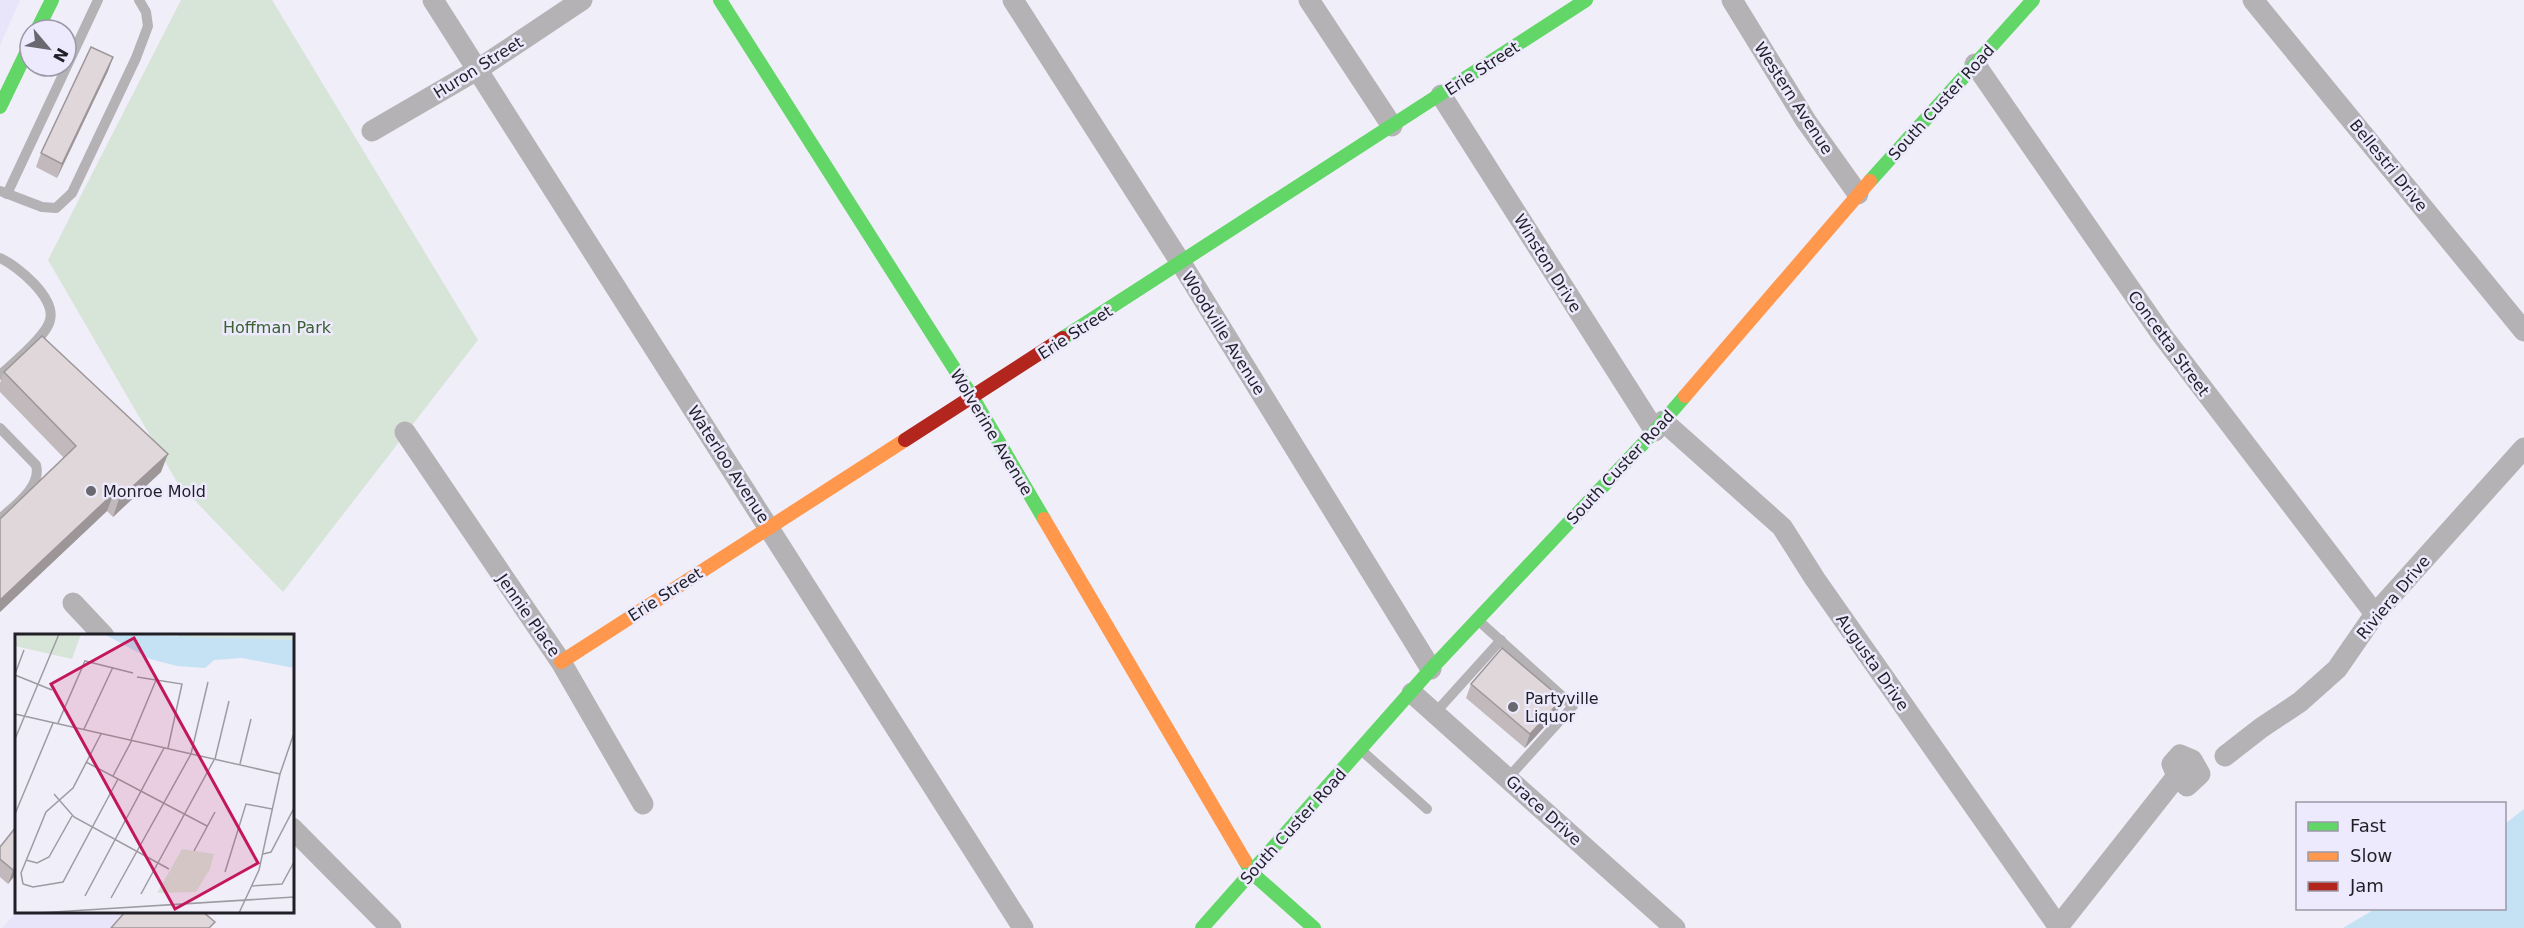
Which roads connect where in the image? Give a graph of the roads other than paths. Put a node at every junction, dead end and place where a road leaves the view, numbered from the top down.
1 (52, 0) edge
2 (98, 0) edge
3 (139, 0) edge
4 (433, 0) edge
5 (582, 0) edge
6 (720, 0) edge
7 (1013, 0) edge
8 (1309, 0) edge
9 (1586, 0) edge
10 (1732, 0) edge
11 (2033, 0) edge
12 (2253, 0) edge
13 (43, 18) edge
14 (1975, 64) junction
15 (18, 70) edge
16 (477, 70) junction
17 (1441, 95) junction
18 (0, 107) edge
19 (1392, 126) junction
20 (372, 131) dead end
21 (4, 192) edge
22 (1858, 194) junction
23 (0, 258) edge
24 (1181, 263) junction
25 (2524, 332) edge
26 (0, 375) edge
27 (973, 398) junction
28 (1659, 426) junction
29 (0, 428) edge
30 (405, 432) dead end
31 (2524, 448) edge
32 (0, 519) edge
33 (769, 527) junction
34 (73, 603) dead end
35 (2375, 614) junction
36 (1478, 620) junction
37 (103, 634) edge
38 (1501, 640) junction
39 (561, 662) junction
40 (1431, 669) junction
41 (1412, 693) junction
42 (1435, 713) junction
43 (1361, 750) junction
44 (2224, 756) dead end
45 (2177, 776) dead end
46 (1508, 778) junction
47 (643, 804) dead end
48 (1427, 809) dead end
49 (294, 830) edge
50 (1252, 873) junction
51 (2057, 927) edge
52 (391, 928) edge
53 (1023, 928) edge
54 (1202, 928) edge
55 (1314, 928) edge
56 (1675, 928) edge

1 - 13 street
2 - 21 lane
3 - 21 lane
4 - 16 street, Waterloo Avenue
5 - 16 street, Huron Street
6 - 27 street, Wolverine Avenue
7 - 24 street, Woodville Avenue
8 - 19 street
9 - 17 street, Erie Street
10 - 22 street, Western Avenue
11 - 14 street, South Custer Road
12 - 25 street, Bellestri Drive
14 - 22 street, South Custer Road
14 - 35 street, Concetta Street
15 - 18 street
16 - 20 street, Huron Street
16 - 33 street, Waterloo Avenue
17 - 19 street, Erie Street
17 - 28 street, Winston Drive
19 - 24 street, Erie Street
22 - 28 street, South Custer Road
23 - 26 lane
24 - 27 street, Erie Street
24 - 40 street, Woodville Avenue
27 - 33 street, Erie Street
27 - 50 street, Wolverine Avenue
28 - 36 street, South Custer Road
28 - 51 street, Augusta Drive
29 - 32 lane
30 - 39 street, Jennie Place
31 - 35 street, Riviera Drive
33 - 39 street, Erie Street
33 - 53 street, Waterloo Avenue
34 - 37 street
35 - 44 street, Riviera Drive
36 - 38 lane
36 - 40 street, South Custer Road
38 - 42 lane
38 - 46 lane
39 - 47 street, Jennie Place
40 - 41 street, South Custer Road
41 - 42 street, Grace Drive
41 - 43 street, South Custer Road
42 - 46 street, Grace Drive
43 - 48 lane
43 - 50 street, South Custer Road
45 - 51 street
46 - 56 street, Grace Drive
49 - 52 street
50 - 54 street, South Custer Road
50 - 55 street, Wolverine Avenue

